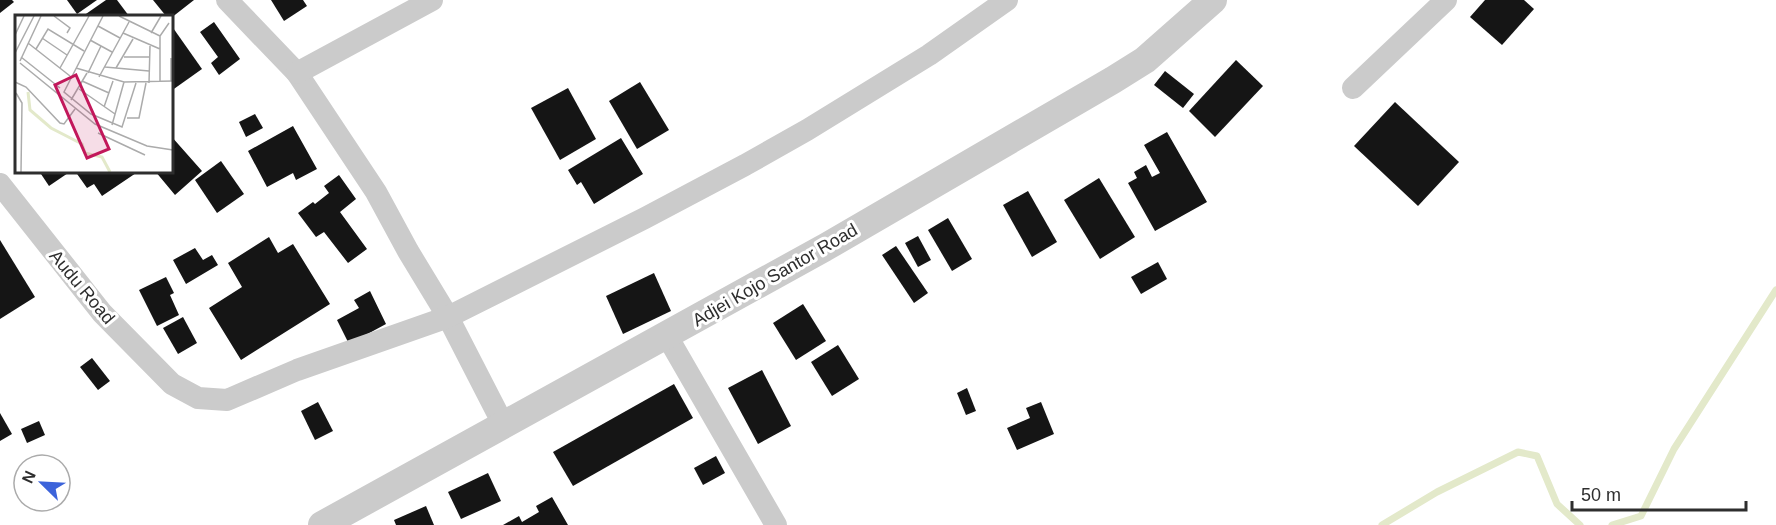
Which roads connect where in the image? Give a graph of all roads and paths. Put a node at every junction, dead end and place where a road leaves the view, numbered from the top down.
1 (227, 0) edge
2 (432, 0) edge
3 (1007, 0) edge
4 (1213, 0) edge
5 (1446, 0) edge
6 (297, 73) junction
7 (1353, 88) dead end
8 (0, 184) edge
9 (448, 317) junction
10 (667, 336) junction
11 (504, 426) junction
12 (335, 522) edge
13 (776, 525) edge

1 - 6 street
2 - 6 street
3 - 9 street, Audu Road
4 - 10 street, Adjei Kojo Santor Road
5 - 7 street
6 - 9 street
8 - 9 street, Audu Road
9 - 11 street
10 - 11 street, Adjei Kojo Santor Road
10 - 13 street
11 - 12 street, Adjei Kojo Santor Road

